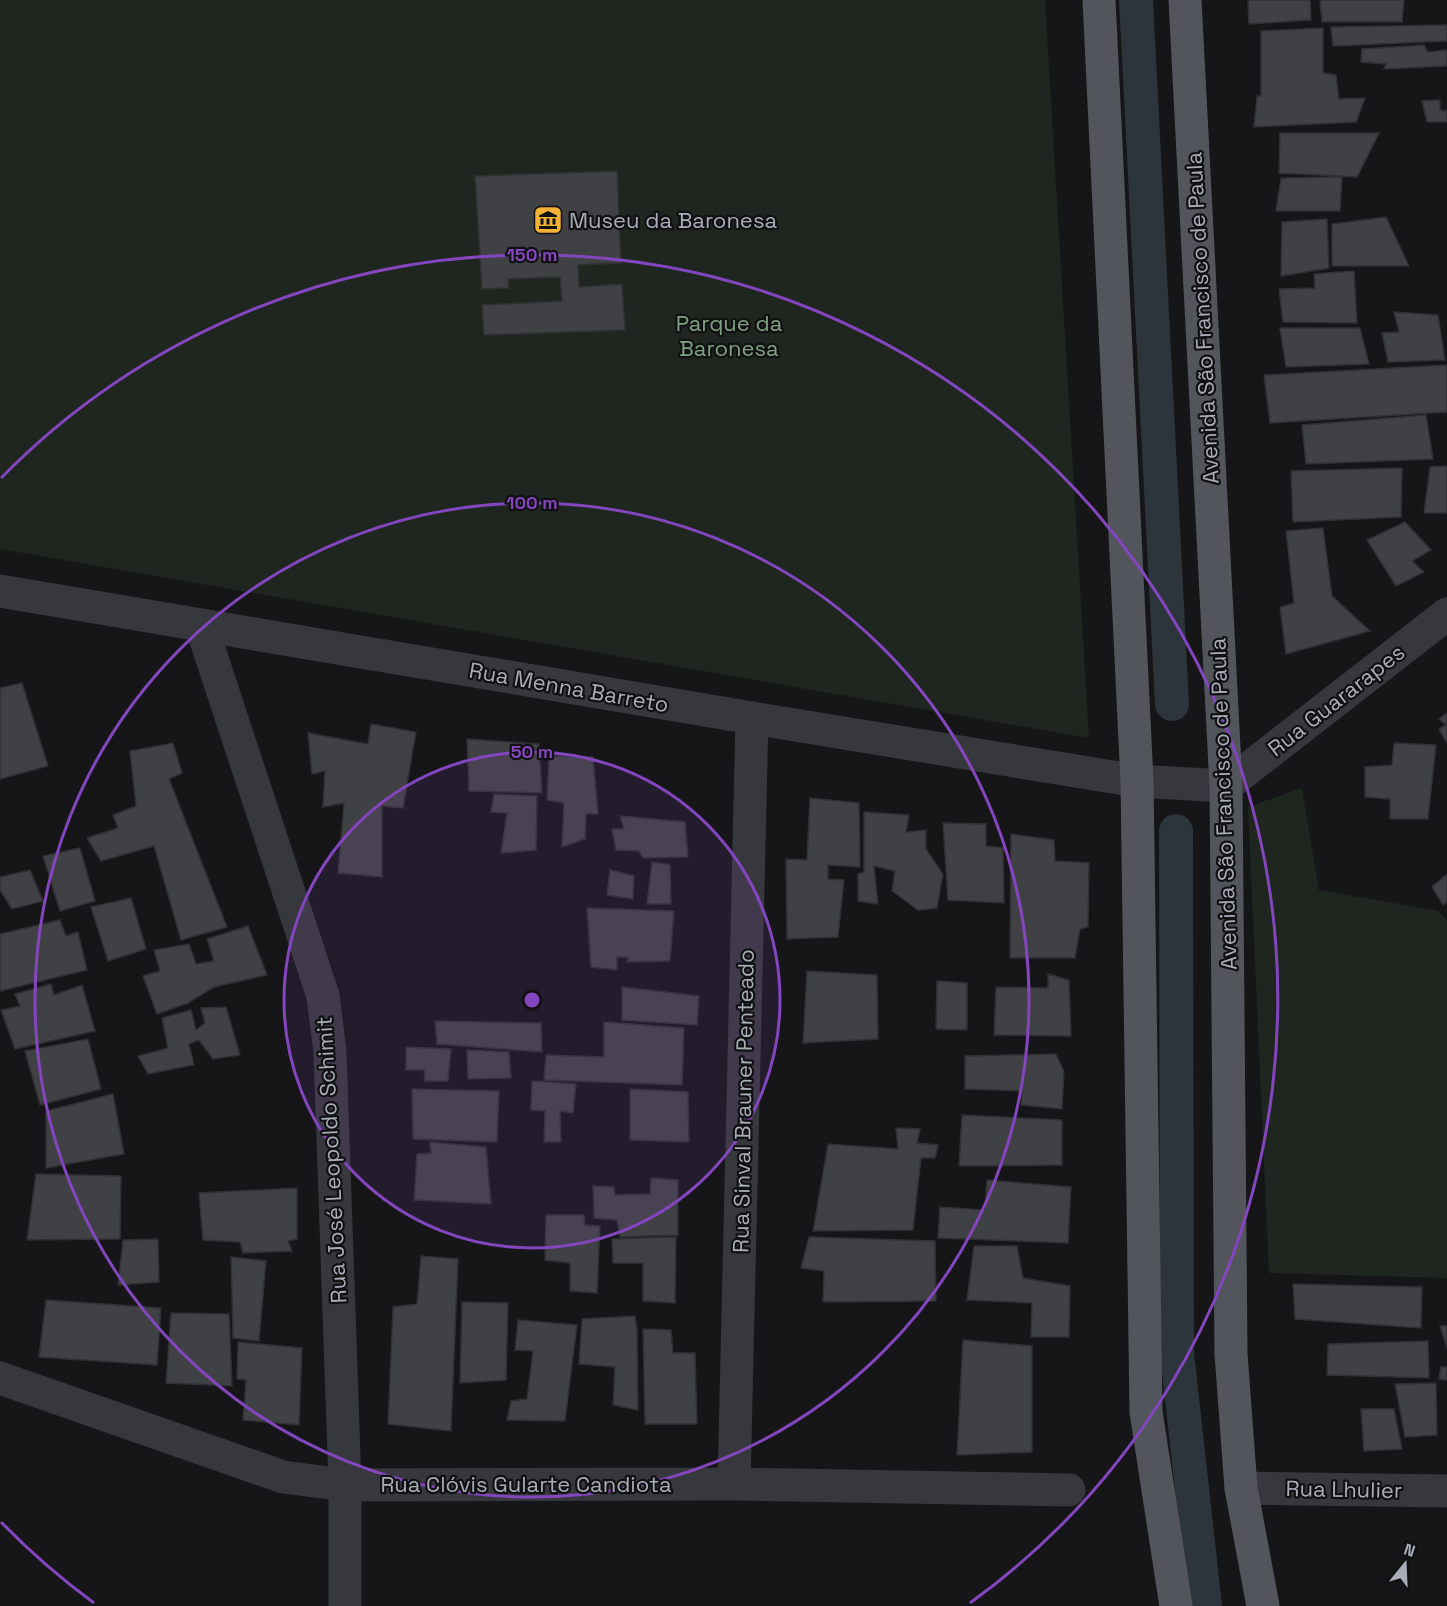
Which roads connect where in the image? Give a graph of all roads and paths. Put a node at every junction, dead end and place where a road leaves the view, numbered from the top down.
1 (1099, 0) edge
2 (1185, 0) edge
3 (0, 591) edge
4 (1447, 614) edge
5 (201, 625) junction
6 (752, 718) junction
7 (1137, 781) junction
8 (1226, 786) junction
9 (0, 1378) edge
10 (734, 1484) junction
11 (345, 1485) junction
12 (1241, 1488) junction
13 (1069, 1490) dead end
14 (1447, 1491) edge
15 (345, 1606) edge
16 (1176, 1606) edge
17 (1263, 1606) edge

1 - 7 main road
2 - 8 main road, Avenida São Francisco de Paula
3 - 5 street, Rua Menna Barreto
4 - 8 street, Rua Guararapes
5 - 6 street, Rua Menna Barreto
5 - 11 street, Rua José Leopoldo Schimit
6 - 7 street, Rua Menna Barreto
6 - 10 street, Rua Sinval Brauner Penteado
7 - 8 street, Rua Menna Barreto
7 - 16 main road
8 - 12 main road, Avenida São Francisco de Paula
9 - 11 street, Rua Clóvis Gularte Candiota
10 - 11 street, Rua Clóvis Gularte Candiota
10 - 13 street, Rua Clóvis Gularte Candiota
11 - 15 street, Rua José Leopoldo Schimit
12 - 14 street, Rua Lhulier
12 - 17 main road, Avenida São Francisco de Paula

